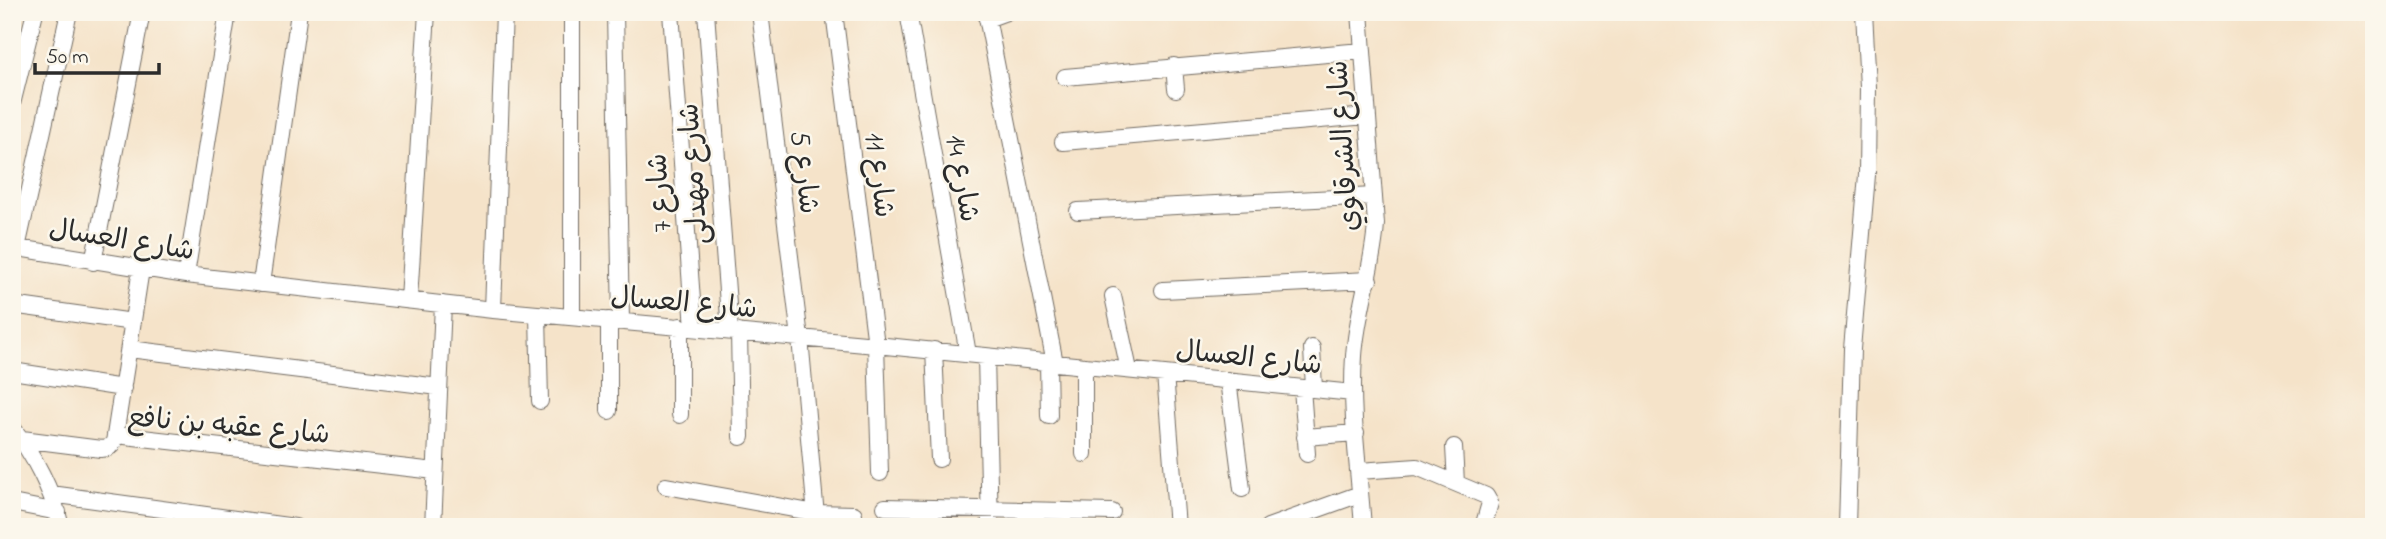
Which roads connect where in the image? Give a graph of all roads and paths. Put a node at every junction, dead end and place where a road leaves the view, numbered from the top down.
1 (35, 12) edge
2 (69, 12) edge
3 (142, 12) edge
4 (228, 12) edge
5 (299, 12) edge
6 (427, 12) edge
7 (504, 12) edge
8 (572, 12) edge
9 (615, 12) edge
10 (671, 12) edge
11 (706, 12) edge
12 (760, 12) edge
13 (834, 12) edge
14 (908, 12) edge
15 (1006, 12) edge
16 (1360, 12) edge
17 (1864, 12) edge
18 (986, 15) edge
19 (1362, 51) junction
20 (1174, 66) junction
21 (1065, 77) dead end
22 (1176, 89) dead end
23 (12, 104) edge
24 (1367, 116) junction
25 (1063, 142) dead end
26 (1374, 196) junction
27 (1078, 211) dead end
28 (14, 247) edge
29 (93, 262) junction
30 (141, 269) junction
31 (186, 275) junction
32 (1369, 280) junction
33 (261, 284) junction
34 (1163, 290) dead end
35 (1113, 296) dead end
36 (409, 300) junction
37 (443, 304) junction
38 (12, 305) edge
39 (493, 310) junction
40 (538, 314) junction
41 (572, 317) junction
42 (615, 321) junction
43 (133, 322) junction
44 (687, 327) junction
45 (735, 332) junction
46 (800, 338) junction
47 (876, 345) junction
48 (1312, 348) dead end
49 (129, 349) junction
50 (934, 351) junction
51 (968, 354) junction
52 (986, 356) junction
53 (1051, 362) junction
54 (1084, 366) junction
55 (1129, 370) junction
56 (12, 372) edge
57 (1165, 374) junction
58 (1228, 380) junction
59 (439, 387) junction
60 (123, 388) junction
61 (1308, 388) junction
62 (1353, 393) junction
63 (540, 401) dead end
64 (610, 411) dead end
65 (680, 415) dead end
66 (1049, 416) dead end
67 (17, 433) edge
68 (1356, 433) junction
69 (116, 435) junction
70 (1305, 437) junction
71 (741, 438) dead end
72 (1454, 447) dead end
73 (1084, 454) dead end
74 (1307, 454) dead end
75 (939, 458) dead end
76 (435, 471) junction
77 (1359, 471) junction
78 (880, 474) dead end
79 (1456, 483) junction
80 (666, 486) dead end
81 (1242, 489) dead end
82 (51, 494) junction
83 (1360, 494) junction
84 (12, 503) edge
85 (885, 507) dead end
86 (923, 508) junction
87 (1112, 512) dead end
88 (854, 514) dead end
89 (990, 518) edge
90 (60, 519) edge
91 (816, 520) edge
92 (295, 527) edge
93 (433, 527) edge
94 (924, 527) edge
95 (1177, 527) edge
96 (1268, 527) edge
97 (1363, 527) edge
98 (1483, 527) edge
99 (1847, 527) edge

1 - 23 street
2 - 28 street
3 - 29 street
4 - 31 street
5 - 33 street
6 - 36 street
7 - 39 street
8 - 41 street
9 - 42 street
10 - 44 street, شارع 7
11 - 45 street, شارع مهدلى
12 - 46 street, شارع 5
13 - 47 street, شارع 11
14 - 51 street, شارع 14
15 - 18 street
16 - 19 street, شارع الشرقاوي
17 - 99 street
18 - 53 street
19 - 20 street
19 - 24 street, شارع الشرقاوي
20 - 21 street
20 - 22 street
24 - 25 street
24 - 26 street, شارع الشرقاوي
26 - 27 street
26 - 32 street, شارع الشرقاوي
28 - 29 street, شارع العسال
29 - 30 street, شارع العسال
30 - 31 street, شارع العسال
30 - 43 street
31 - 33 street, شارع العسال
32 - 34 street
32 - 62 street, شارع الشرقاوي
33 - 36 street, شارع العسال
35 - 55 street
36 - 37 street, شارع العسال
37 - 39 street, شارع العسال
37 - 59 street
38 - 43 street
39 - 40 street, شارع العسال
40 - 41 street, شارع العسال
40 - 63 street
41 - 42 street, شارع العسال
42 - 44 street, شارع العسال
42 - 64 street
43 - 49 street
44 - 45 street, شارع العسال
44 - 65 street, شارع 7
45 - 46 street, شارع العسال
45 - 71 street, شارع مهدلى
46 - 47 street, شارع العسال
46 - 91 street, شارع 5
47 - 50 street, شارع العسال
47 - 78 street, شارع 11
48 - 61 street
49 - 59 street
49 - 60 street
50 - 51 street, شارع العسال
50 - 75 street
51 - 52 street, شارع العسال
52 - 53 street, شارع العسال
52 - 89 street
53 - 54 street, شارع العسال
53 - 66 street
54 - 55 street, شارع العسال
54 - 73 street
55 - 57 street, شارع العسال
56 - 60 street
57 - 58 street, شارع العسال
57 - 95 street
58 - 61 street, شارع العسال
58 - 81 street
59 - 76 street
60 - 69 street
61 - 62 street, شارع العسال
61 - 70 street
62 - 68 street, شارع الشرقاوي
67 - 69 street, شارع عقبه بن نافع
67 - 82 street
68 - 70 street
68 - 77 street, شارع الشرقاوي
69 - 76 street, شارع عقبه بن نافع
70 - 74 street
72 - 79 street
76 - 93 street
77 - 79 street
77 - 83 street, شارع الشرقاوي
79 - 98 street
80 - 91 street
82 - 90 street
82 - 92 street
83 - 96 street
83 - 97 street, شارع الشرقاوي
84 - 90 street
85 - 86 street
86 - 89 street
86 - 94 street
87 - 89 street
88 - 91 street

